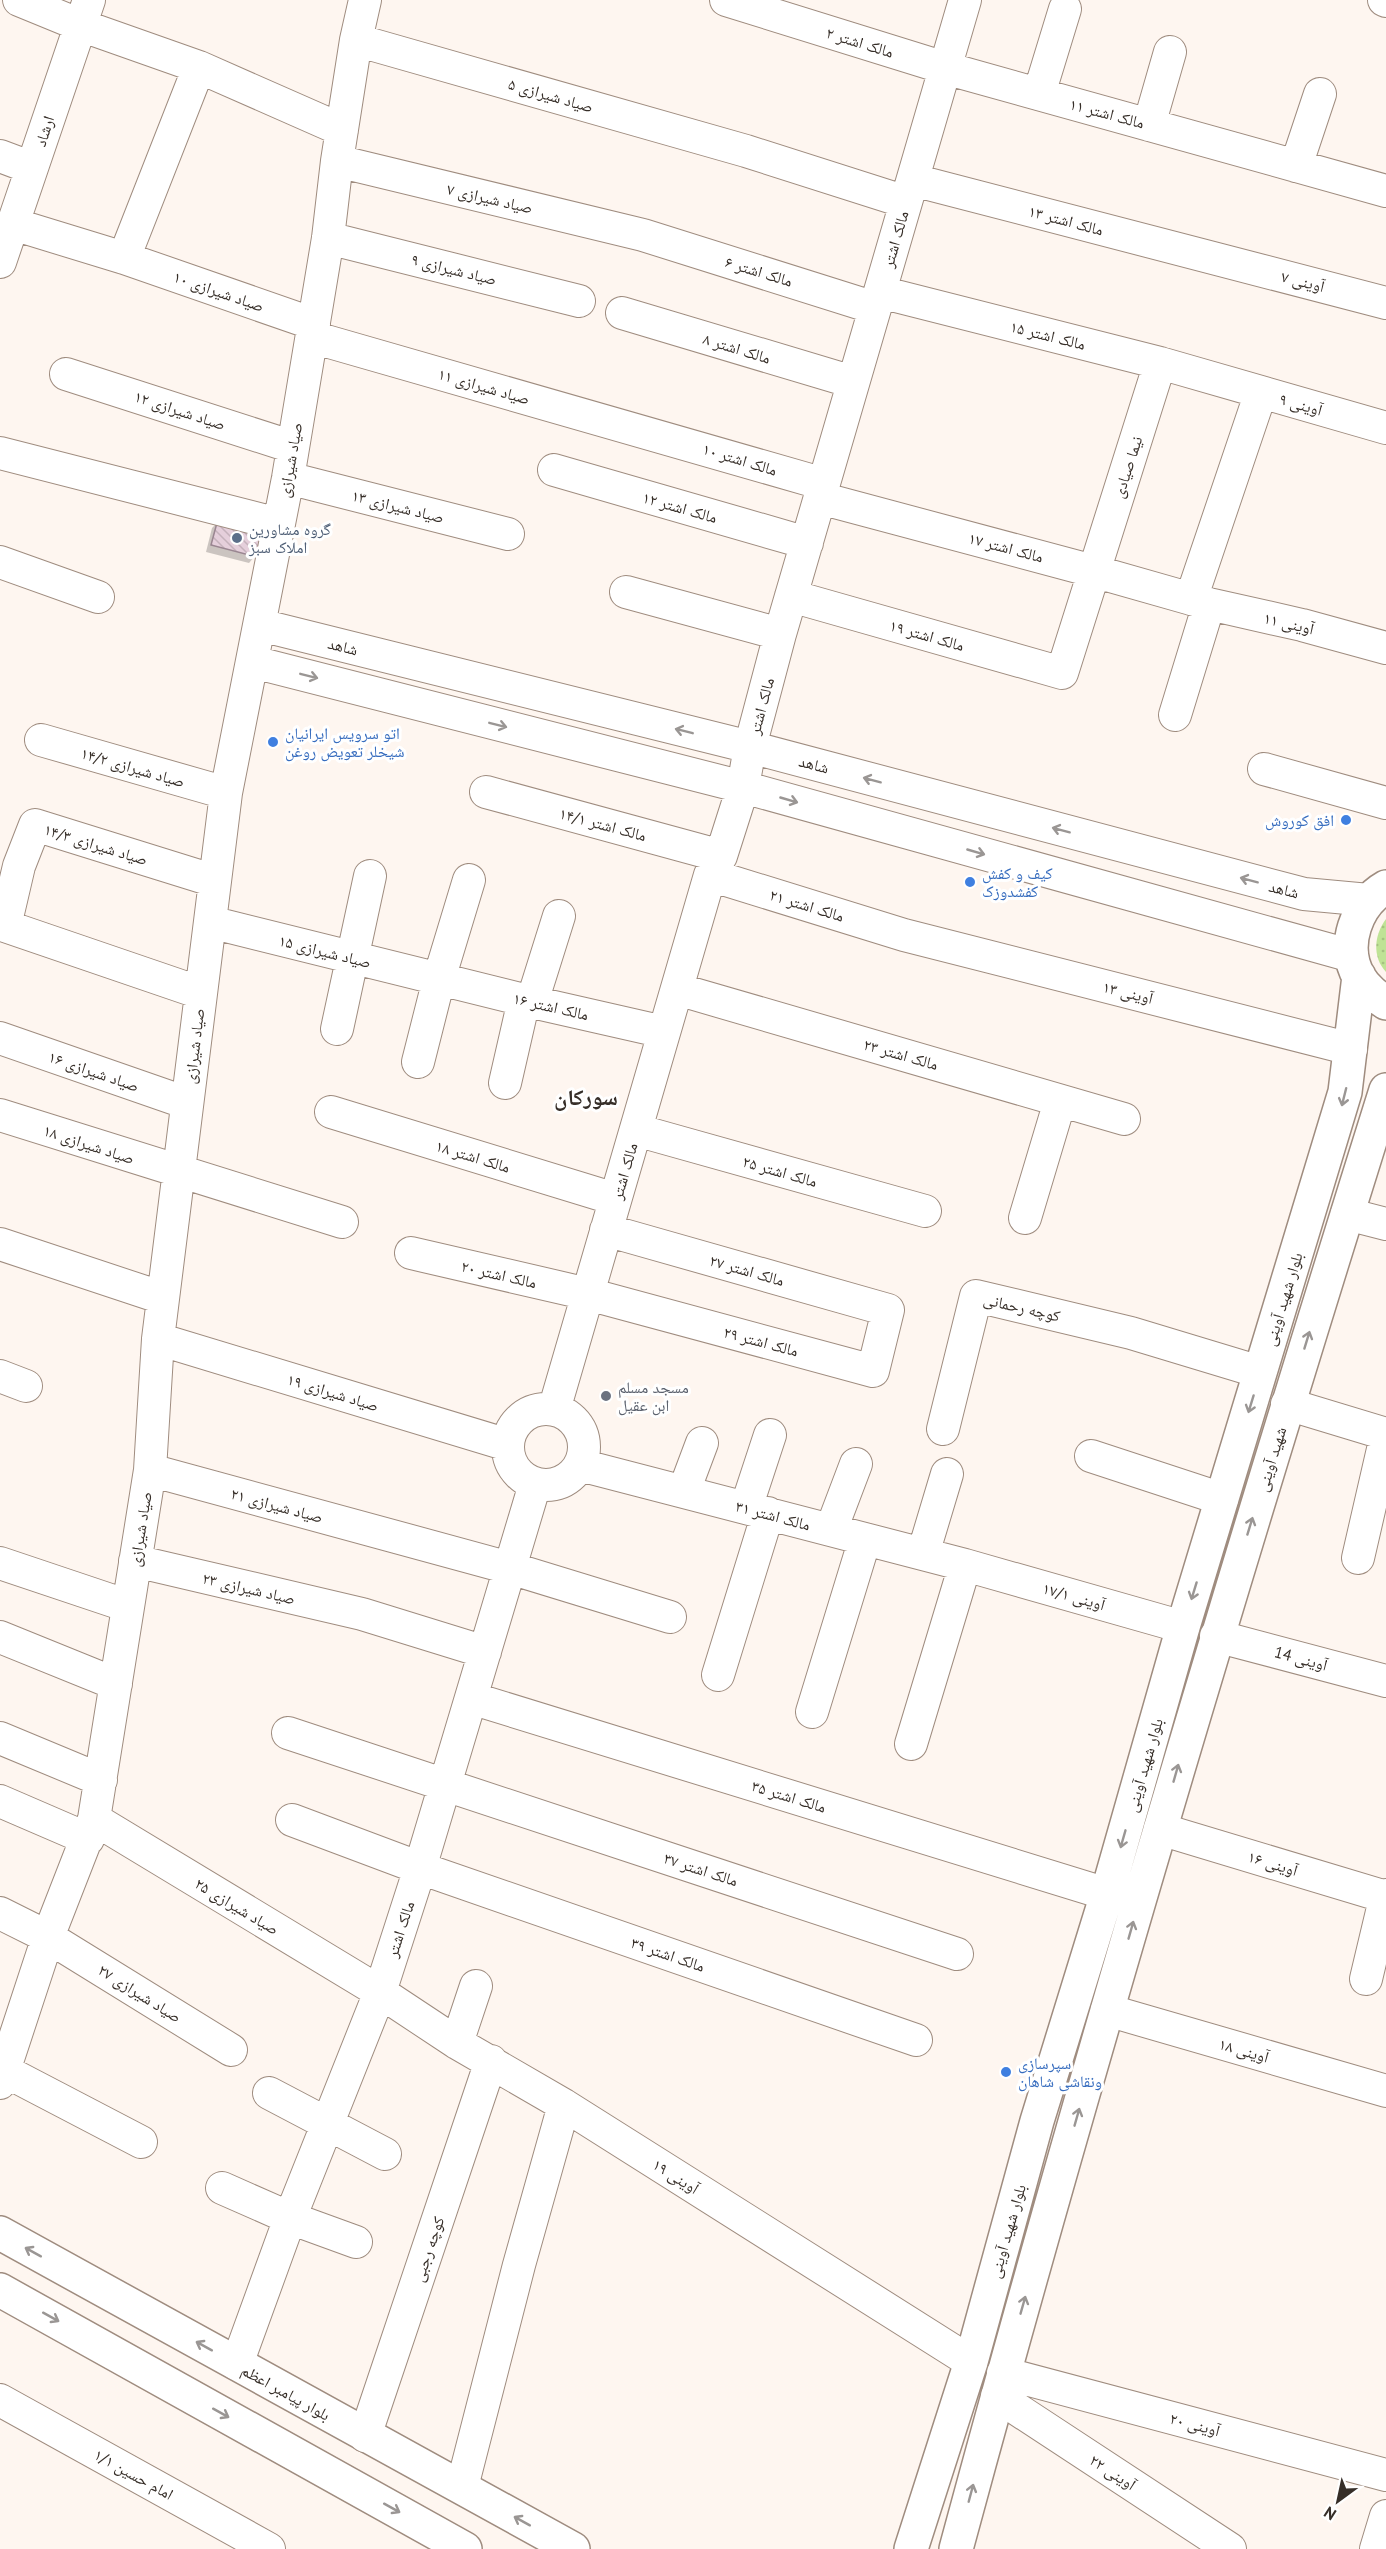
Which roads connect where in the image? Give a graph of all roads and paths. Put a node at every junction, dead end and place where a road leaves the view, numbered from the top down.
1 (19, 0) edge
2 (726, 0) edge
3 (965, 0) edge
4 (363, 1) edge
5 (777, 8) edge
6 (1065, 9) dead end
7 (84, 12) edge
8 (356, 40) junction
9 (1170, 52) dead end
10 (199, 67) junction
11 (945, 68) junction
12 (1039, 94) junction
13 (1320, 94) dead end
14 (1149, 125) junction
15 (342, 130) junction
16 (0, 156) edge
17 (337, 161) junction
18 (1283, 162) junction
19 (32, 168) junction
20 (1384, 183) edge
21 (909, 191) junction
22 (13, 224) junction
23 (643, 235) joint
24 (328, 238) junction
25 (124, 258) junction
26 (0, 259) edge
27 (1219, 260) joint
28 (878, 300) junction
29 (579, 301) dead end
30 (1386, 303) edge
31 (622, 313) dead end
32 (313, 330) junction
33 (1161, 363) junction
34 (66, 374) dead end
35 (1215, 380) joint
36 (853, 382) junction
37 (1261, 392) junction
38 (1386, 428) edge
39 (657, 434) joint
40 (293, 447) junction
41 (0, 453) edge
42 (554, 470) dead end
43 (288, 478) junction
44 (822, 491) junction
45 (278, 524) junction
46 (508, 534) dead end
47 (807, 543) junction
48 (0, 561) edge
49 (1094, 571) junction
50 (626, 592) dead end
51 (98, 597) dead end
52 (791, 597) junction
53 (1200, 602) junction
54 (260, 625) junction
55 (780, 634) junction
56 (1386, 648) edge
57 (253, 662) junction
58 (1062, 673) joint
59 (1175, 715) dead end
60 (40, 740) dead end
61 (750, 747) junction
62 (1264, 769) dead end
63 (743, 787) junction
64 (486, 792) dead end
65 (226, 793) junction
66 (1386, 803) edge
67 (10, 862) edge
68 (715, 865) junction
69 (370, 876) dead end
70 (469, 880) dead end
71 (215, 881) junction
72 (1377, 894) edge
73 (559, 916) dead end
74 (210, 922) junction
75 (904, 935) joint
76 (353, 958) junction
77 (1355, 966) junction
78 (439, 979) junction
79 (677, 989) junction
80 (201, 993) junction
81 (528, 1001) junction
82 (1386, 1003) edge
83 (337, 1029) dead end
84 (664, 1032) junction
85 (0, 1038) edge
86 (1351, 1049) junction
87 (418, 1062) dead end
88 (505, 1083) dead end
89 (1386, 1090) edge
90 (1060, 1101) junction
91 (187, 1103) junction
92 (331, 1112) dead end
93 (0, 1115) edge
94 (1124, 1119) dead end
95 (636, 1130) junction
96 (178, 1173) junction
97 (615, 1199) junction
98 (925, 1211) dead end
99 (1347, 1214) junction
100 (1025, 1218) dead end
101 (342, 1222) dead end
102 (1386, 1224) edge
103 (606, 1230) junction
104 (0, 1244) edge
105 (411, 1253) dead end
106 (588, 1294) junction
107 (163, 1298) junction
108 (888, 1310) joint
109 (158, 1339) junction
110 (1260, 1372) junction
111 (1287, 1404) junction
112 (554, 1410) junction
113 (943, 1429) dead end
114 (770, 1434) dead end
115 (1386, 1435) edge
116 (702, 1443) dead end
117 (508, 1445) junction
118 (1091, 1456) dead end
119 (856, 1464) dead end
120 (580, 1465) junction
121 (150, 1470) junction
122 (947, 1474) dead end
123 (535, 1484) junction
124 (684, 1491) junction
125 (1222, 1499) junction
126 (757, 1510) junction
127 (831, 1530) junction
128 (865, 1539) junction
129 (923, 1554) junction
130 (1358, 1558) dead end
131 (135, 1561) junction
132 (0, 1563) edge
133 (965, 1565) junction
134 (510, 1568) junction
135 (128, 1606) junction
136 (670, 1617) dead end
137 (1183, 1627) junction
138 (1216, 1636) junction
139 (0, 1637) edge
140 (485, 1652) junction
141 (718, 1675) dead end
142 (1386, 1681) edge
143 (116, 1684) junction
144 (471, 1698) junction
145 (812, 1713) dead end
146 (288, 1733) dead end
147 (0, 1738) edge
148 (911, 1744) dead end
149 (100, 1780) junction
150 (446, 1784) junction
151 (0, 1801) edge
152 (291, 1820) dead end
153 (91, 1829) junction
154 (1160, 1829) junction
155 (420, 1868) junction
156 (1107, 1894) junction
157 (1386, 1896) edge
158 (0, 1913) edge
159 (0, 1932) edge
160 (48, 1937) junction
161 (957, 1954) dead end
162 (1366, 1979) dead end
163 (476, 1986) dead end
164 (380, 1992) junction
165 (1107, 2010) junction
166 (916, 2040) dead end
167 (457, 2043) junction
168 (231, 2050) dead end
169 (490, 2061) junction
170 (2, 2077) edge
171 (1383, 2091) edge
172 (270, 2092) dead end
173 (564, 2105) junction
174 (328, 2123) junction
175 (141, 2142) dead end
176 (385, 2154) dead end
177 (222, 2188) dead end
178 (290, 2218) junction
179 (0, 2233) edge
180 (356, 2242) dead end
181 (0, 2290) edge
182 (971, 2362) junction
183 (237, 2364) junction
184 (1000, 2385) junction
185 (0, 2400) edge
186 (365, 2436) junction
187 (1386, 2475) edge
188 (462, 2487) junction
189 (1386, 2516) edge
190 (269, 2549) edge
191 (465, 2549) edge
192 (573, 2549) edge
193 (911, 2549) edge
194 (956, 2549) edge
195 (1230, 2549) edge
196 (1376, 2549) edge

1 - 7 street
2 - 5 street, مالک اشتر ۲
3 - 11 street, مالک اشتر
4 - 8 street, صیاد شیرازی
5 - 11 street, مالک اشتر ۲
6 - 12 street
7 - 10 street
7 - 19 street, ارشاد
8 - 15 street, صیاد شیرازی
8 - 21 street, صیاد شیرازی ۵
9 - 14 street
10 - 15 street
10 - 25 street
11 - 12 street, مالک اشتر ۱۱
11 - 21 street, مالک اشتر
12 - 14 street, مالک اشتر ۱۱
13 - 18 street
14 - 18 street, مالک اشتر ۱۱
15 - 17 street, صیاد شیرازی
16 - 19 street
17 - 23 street, صیاد شیرازی ۷
17 - 24 street, صیاد شیرازی
18 - 20 street, مالک اشتر ۱۱
19 - 22 street, ارشاد
21 - 27 street, مالک اشتر ۱۳
21 - 28 street, مالک اشتر
22 - 25 street, صیاد شیرازی ۱۰
22 - 26 street, ارشاد
23 - 28 street, مالک اشتر ۶
24 - 29 street, صیاد شیرازی ۹
24 - 32 street, صیاد شیرازی
25 - 32 street, صیاد شیرازی ۱۰
27 - 30 street, ۷ آوینی
28 - 33 street, مالک اشتر ۱۵
28 - 36 street, مالک اشتر
31 - 36 street, مالک اشتر ۸
32 - 39 street, صیاد شیرازی ۱۱
32 - 40 street, صیاد شیرازی
33 - 35 street, مالک اشتر ۱۵
33 - 49 street, نیما صیادی
34 - 40 street, صیاد شیرازی ۱۲
35 - 37 street, ۹ آوینی
36 - 44 street, مالک اشتر
37 - 38 street, ۹ آوینی
37 - 53 street
39 - 44 street, مالک اشتر ۱۰
40 - 43 street, صیاد شیرازی
41 - 45 street
42 - 47 street, مالک اشتر ۱۲
43 - 45 street, صیاد شیرازی
43 - 46 street, صیاد شیرازی ۱۳
44 - 47 street, مالک اشتر
44 - 49 street, مالک اشتر ۱۷
45 - 54 street, صیاد شیرازی
47 - 52 street, مالک اشتر
48 - 51 street
49 - 53 street, مالک اشتر ۱۷
49 - 58 street, نیما صیادی
50 - 55 street
52 - 55 street, مالک اشتر
52 - 58 street, مالک اشتر ۱۹
53 - 56 street, ۱۱ آوینی
53 - 59 street
54 - 57 street, صیاد شیرازی
61 -> 54 street, شاهد
55 - 61 street, مالک اشتر
57 -> 63 street
57 - 65 street, صیاد شیرازی
60 - 65 street, صیاد شیرازی ۱۴/۲
61 - 63 street, مالک اشتر
72 -> 61 street, شاهد
62 - 66 street
63 - 68 street, مالک اشتر
63 -> 77 street
64 - 68 street, مالک اشتر ۱۴/۱
65 - 71 street, صیاد شیرازی
67 - 71 street, صیاد شیرازی ۱۴/۳
67 - 80 street, صیاد شیرازی ۱۴/۳
68 - 75 street, مالک اشتر ۲۱
68 - 79 street, مالک اشتر
69 - 76 street
70 - 78 street
71 - 74 street, صیاد شیرازی
72 - 77 main road, بلوار شهید آوینی
73 - 81 street
74 - 76 street, صیاد شیرازی ۱۵
74 - 80 street, صیاد شیرازی
75 - 86 street, آوینی ۱۳
76 - 78 street, صیاد شیرازی ۱۵
76 - 83 street
77 - 82 main road
77 - 86 main road, بلوار شهید آوینی
78 - 81 street, مالک اشتر ۱۶
78 - 87 street
79 - 84 street, مالک اشتر
79 - 90 street, مالک اشتر ۲۳
80 - 91 street, صیاد شیرازی
81 - 84 street, مالک اشتر ۱۶
81 - 88 street
84 - 95 street, مالک اشتر
85 - 91 street, صیاد شیرازی ۱۶
86 -> 110 main road, بلوار شهید آوینی
89 - 99 main road, شهید آوینی
90 - 94 street, مالک اشتر ۲۳
90 - 100 street
91 - 96 street, صیاد شیرازی
92 - 97 street, مالک اشتر ۱۸
93 - 96 street, صیاد شیرازی ۱۸
95 - 97 street, مالک اشتر
95 - 98 street, مالک اشتر ۲۵
96 - 101 street, صیاد شیرازی ۱۸
96 - 107 street, صیاد شیرازی
97 - 103 street, مالک اشتر
99 - 102 street
111 -> 99 main road, شهید آوینی
103 - 106 street, مالک اشتر
103 - 108 street, مالک اشتر ۲۷
104 - 107 street
105 - 106 street, مالک اشتر ۲۰
106 - 108 street, مالک اشتر ۲۹
106 - 112 street, مالک اشتر
107 - 109 street, صیاد شیرازی
109 - 117 street, صیاد شیرازی ۱۹
109 - 121 street, صیاد شیرازی
110 - 113 street, کوچه رحمانی
110 -> 125 main road, بلوار شهید آوینی
111 - 115 street
138 -> 111 main road, شهید آوینی
112 - 117 street
112 - 120 street
114 - 126 street
115 - 130 street
116 - 124 street
117 - 123 street
118 - 125 street
119 - 127 street
120 - 123 street
120 - 124 street, مالک اشتر ۳۱
121 - 131 street, صیاد شیرازی
121 - 134 street, صیاد شیرازی ۲۱
122 - 129 street
123 - 134 street, مالک اشتر
124 - 126 street, مالک اشتر ۳۱
125 -> 137 main road, بلوار شهید آوینی
126 - 127 street, مالک اشتر ۳۱
126 - 141 street
127 - 128 street, مالک اشتر ۳۱
128 - 129 street, مالک اشتر ۳۱
128 - 145 street
129 - 133 street, مالک اشتر ۳۱
131 - 135 street, صیاد شیرازی
131 - 140 street, صیاد شیرازی ۲۳
132 - 135 street
133 - 137 street, آوینی ۱۷/۱
133 - 148 street
134 - 136 street, صیاد شیرازی ۲۱
134 - 140 street, مالک اشتر
135 - 143 street, صیاد شیرازی
137 -> 156 main road, بلوار شهید آوینی
138 - 142 street, آوینی 14
154 -> 138 main road, شهید آوینی
139 - 143 street
140 - 144 street, مالک اشتر
143 - 149 street, صیاد شیرازی
144 - 150 street, مالک اشتر
144 - 156 street, مالک اشتر ۳۵
146 - 150 street, مالک اشتر ۳۷
147 - 149 street
149 - 153 street, صیاد شیرازی
150 - 155 street, مالک اشتر
150 - 161 street, مالک اشتر ۳۷
151 - 153 street, صیاد شیرازی ۲۵
152 - 155 street, مالک اشتر ۳۹
153 - 160 street, صیاد شیرازی
153 - 164 street, صیاد شیرازی ۲۵
154 - 157 street, ۱۶ آوینی
165 -> 154 main road
155 - 164 street, مالک اشتر
155 - 166 street, مالک اشتر ۳۹
156 - 182 main road, بلوار شهید آوینی
157 - 162 street
158 - 160 street, صیاد شیرازی ۲۷
159 - 160 street
160 - 168 street, صیاد شیرازی ۲۷
160 - 170 street, صیاد شیرازی
163 - 167 street
164 - 167 street, آوینی ۱۹
164 - 174 street, مالک اشتر
165 - 171 street, ۱۸ آوینی
184 -> 165 main road
167 - 169 street, آوینی ۱۹
169 - 173 street, آوینی ۱۹
169 - 186 street, کوچه رجبی
170 - 175 street
172 - 174 street
173 - 182 street, آوینی ۱۹
173 - 188 street
174 - 176 street
174 - 178 street, مالک اشتر
177 - 178 street
178 - 180 street
178 - 183 street, مالک اشتر
183 -> 179 main road, بلوار پیامبر اعظم
181 -> 191 main road
182 - 193 main road, بلوار شهید آوینی
183 - 186 main road, بلوار پیامبر اعظم
184 - 187 street, آوینی ۲۰
194 -> 184 main road
184 - 195 street, آوینی ۲۲
185 - 190 street, امام حسین ۱/۱
186 - 188 main road, بلوار پیامبر اعظم
192 -> 188 main road, بلوار پیامبر اعظم
189 - 196 street

